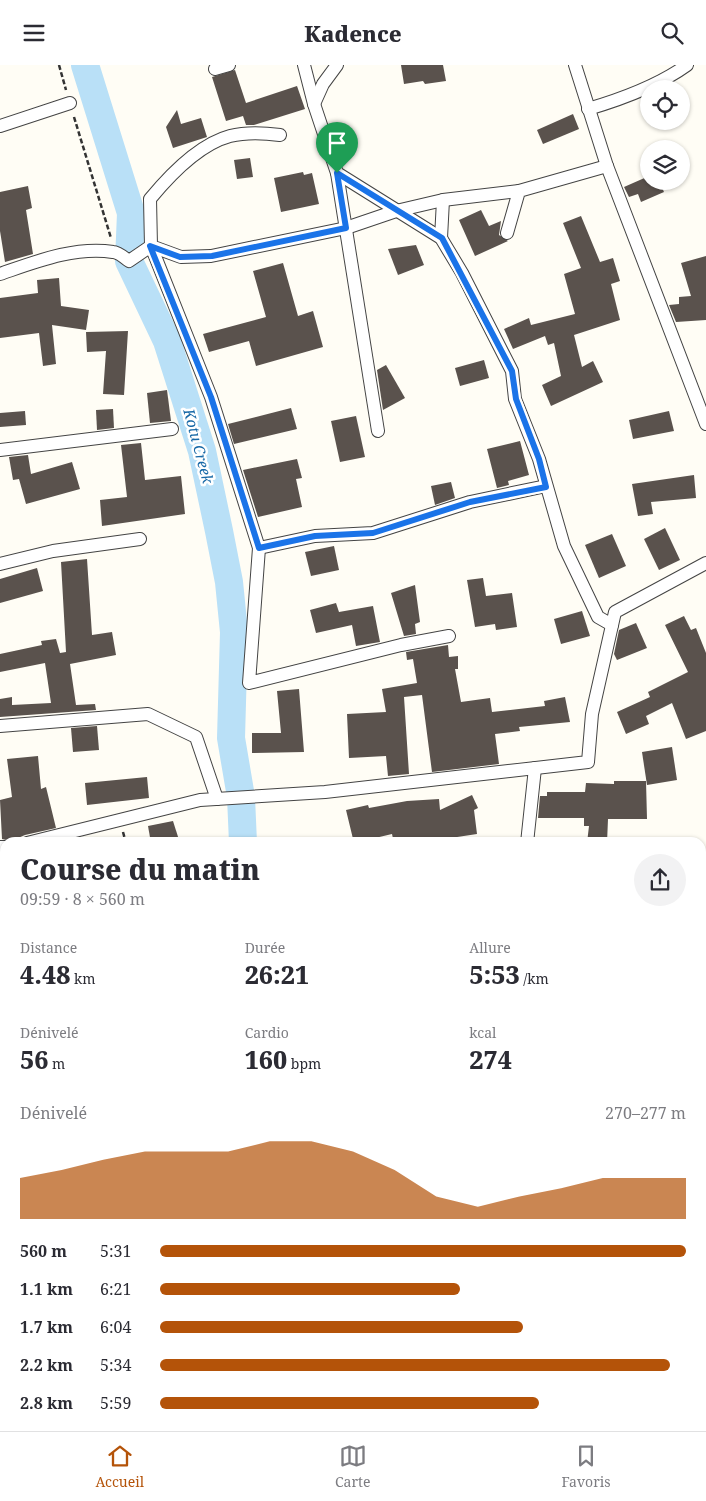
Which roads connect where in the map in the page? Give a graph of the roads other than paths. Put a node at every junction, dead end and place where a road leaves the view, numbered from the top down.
1 (230, 65) edge
2 (304, 65) edge
3 (337, 65) edge
4 (575, 65) edge
5 (687, 65) edge
6 (216, 69) dead end
7 (70, 103) road end
8 (314, 104) junction
9 (588, 109) junction
10 (0, 126) edge
11 (280, 135) dead end
12 (607, 166) junction
13 (337, 173) junction
14 (519, 191) junction
15 (443, 200) junction
16 (396, 211) junction
17 (346, 228) junction
18 (507, 233) dead end
19 (442, 238) junction
20 (150, 246) junction
21 (0, 274) edge
22 (706, 424) edge
23 (172, 429) dead end
24 (378, 431) dead end
25 (0, 449) edge
26 (546, 487) junction
27 (140, 539) dead end
28 (259, 548) junction
29 (706, 563) edge
30 (0, 564) edge
31 (612, 625) junction
32 (449, 636) dead end
33 (0, 726) edge
34 (535, 768) junction
35 (217, 799) junction
36 (57, 837) edge
37 (527, 837) edge

1 - 6 street
2 - 8 street
3 - 8 street
4 - 9 street
5 - 9 street
7 - 10 street
8 - 13 street
9 - 12 street
11 - 20 street
12 - 14 street
12 - 22 street
13 - 16 street
13 - 17 street
14 - 15 street
14 - 18 street
15 - 16 street
15 - 19 street
16 - 17 street
16 - 19 street
17 - 20 street
17 - 24 street
19 - 26 street
20 - 21 street
20 - 28 street
23 - 25 street
26 - 28 street
26 - 31 street
27 - 30 street
28 - 32 street
29 - 31 street
31 - 34 street
33 - 35 street
34 - 35 street
34 - 37 street
35 - 36 street

